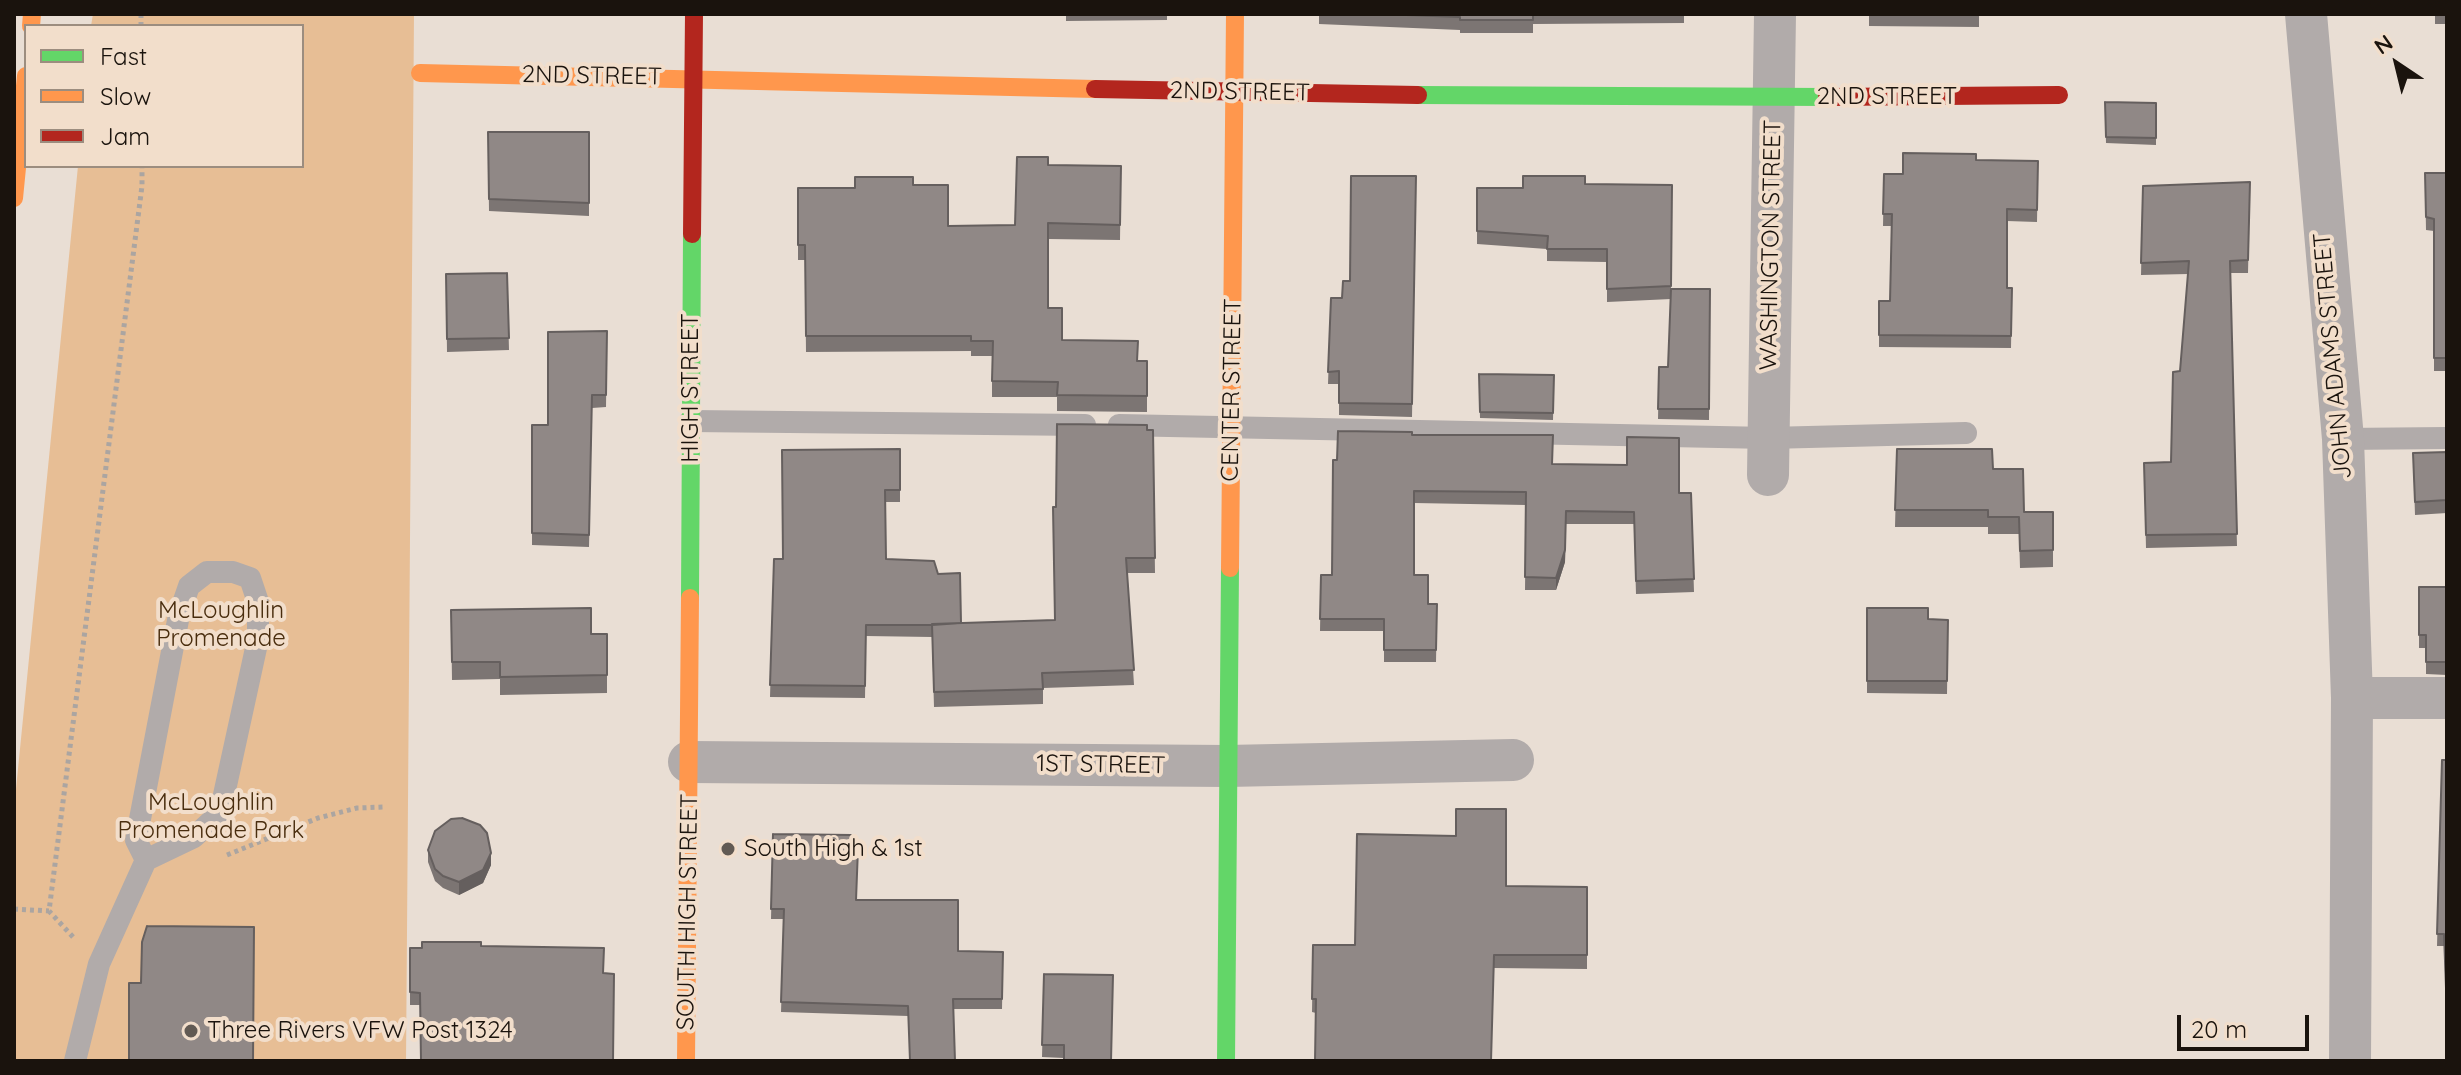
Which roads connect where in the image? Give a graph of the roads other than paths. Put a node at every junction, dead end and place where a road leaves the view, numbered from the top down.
1 (694, 14) edge
2 (1235, 14) edge
3 (1775, 14) edge
4 (2306, 14) edge
5 (420, 73) dead end
6 (693, 78) junction
7 (1234, 91) junction
8 (2059, 95) dead end
9 (24, 96) edge
10 (1773, 98) junction
11 (14, 198) edge
12 (690, 421) junction
13 (1233, 427) junction
14 (1966, 433) dead end
15 (2447, 438) edge
16 (2343, 439) junction
17 (1768, 456) junction
18 (2352, 698) junction
19 (2447, 698) edge
20 (1513, 760) dead end
21 (689, 762) junction
22 (1227, 766) junction
23 (146, 860) junction
24 (75, 1061) edge
25 (686, 1061) edge
26 (1226, 1061) edge
27 (2350, 1061) edge

1 - 6 main road, HIGH STREET
2 - 7 main road, CENTER STREET
3 - 10 street, WASHINGTON STREET
4 - 16 street, JOHN ADAMS STREET
5 - 6 main road, 2ND STREET
6 - 7 main road, 2ND STREET
6 - 12 main road, HIGH STREET
7 - 10 main road, 2ND STREET
7 - 13 main road, CENTER STREET
8 - 10 main road, 2ND STREET
9 - 11 main road
10 - 17 street, WASHINGTON STREET
12 - 13 lane
12 - 21 main road, HIGH STREET
13 - 17 lane
13 - 22 main road, CENTER STREET
14 - 17 lane
15 - 16 lane
16 - 18 street, JOHN ADAMS STREET
18 - 19 street
18 - 27 street, JOHN ADAMS STREET
20 - 22 street, 1ST STREET
21 - 22 street, 1ST STREET
21 - 25 main road, SOUTH HIGH STREET
22 - 26 main road, CENTER STREET
23 - 23 lane
23 - 24 lane

